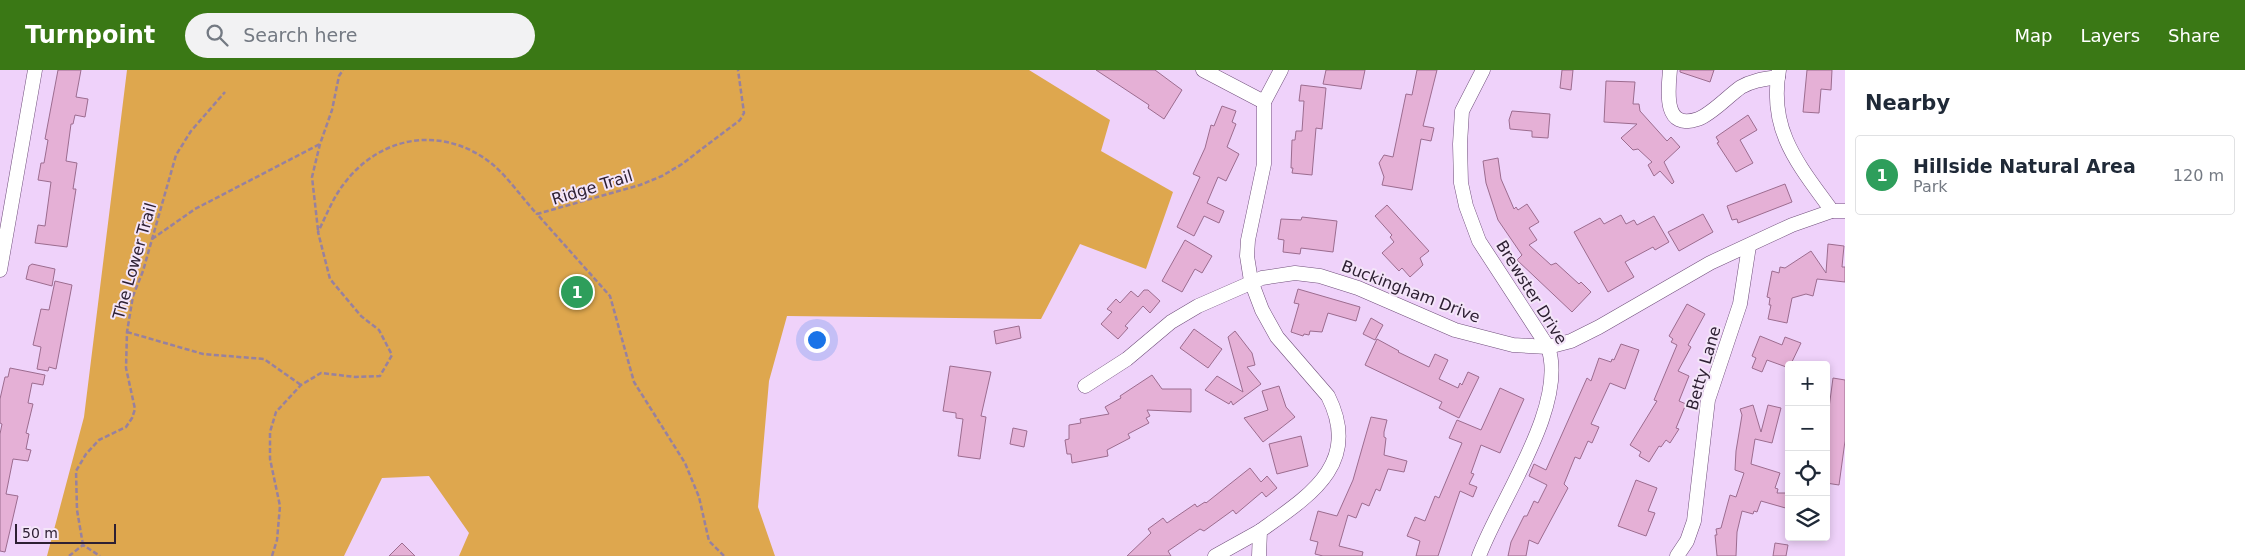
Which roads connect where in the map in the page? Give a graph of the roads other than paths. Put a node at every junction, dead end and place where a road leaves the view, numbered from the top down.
1 (35, 70) edge
2 (1204, 70) edge
3 (1281, 70) edge
4 (1483, 70) edge
5 (1670, 70) edge
6 (1779, 73) edge
7 (1264, 102) junction
8 (1838, 211) edge
9 (1749, 246) junction
10 (2, 248) edge
11 (0, 270) edge
12 (1251, 281) junction
13 (1548, 347) junction
14 (1085, 386) dead end
15 (1260, 531) junction
16 (1215, 556) edge
17 (1259, 556) edge
18 (1478, 556) edge
19 (1677, 556) edge

1 - 10 street
2 - 7 street
3 - 7 street
4 - 13 street, Brewster Drive
5 - 6 street
6 - 8 street
7 - 12 street
8 - 9 street, Buckingham Drive
9 - 13 street, Buckingham Drive
9 - 19 street, Betty Lane
10 - 11 street
12 - 13 street, Buckingham Drive
12 - 14 street, Buckingham Drive
12 - 15 street
13 - 18 street, Brewster Drive
15 - 16 street
15 - 17 street

